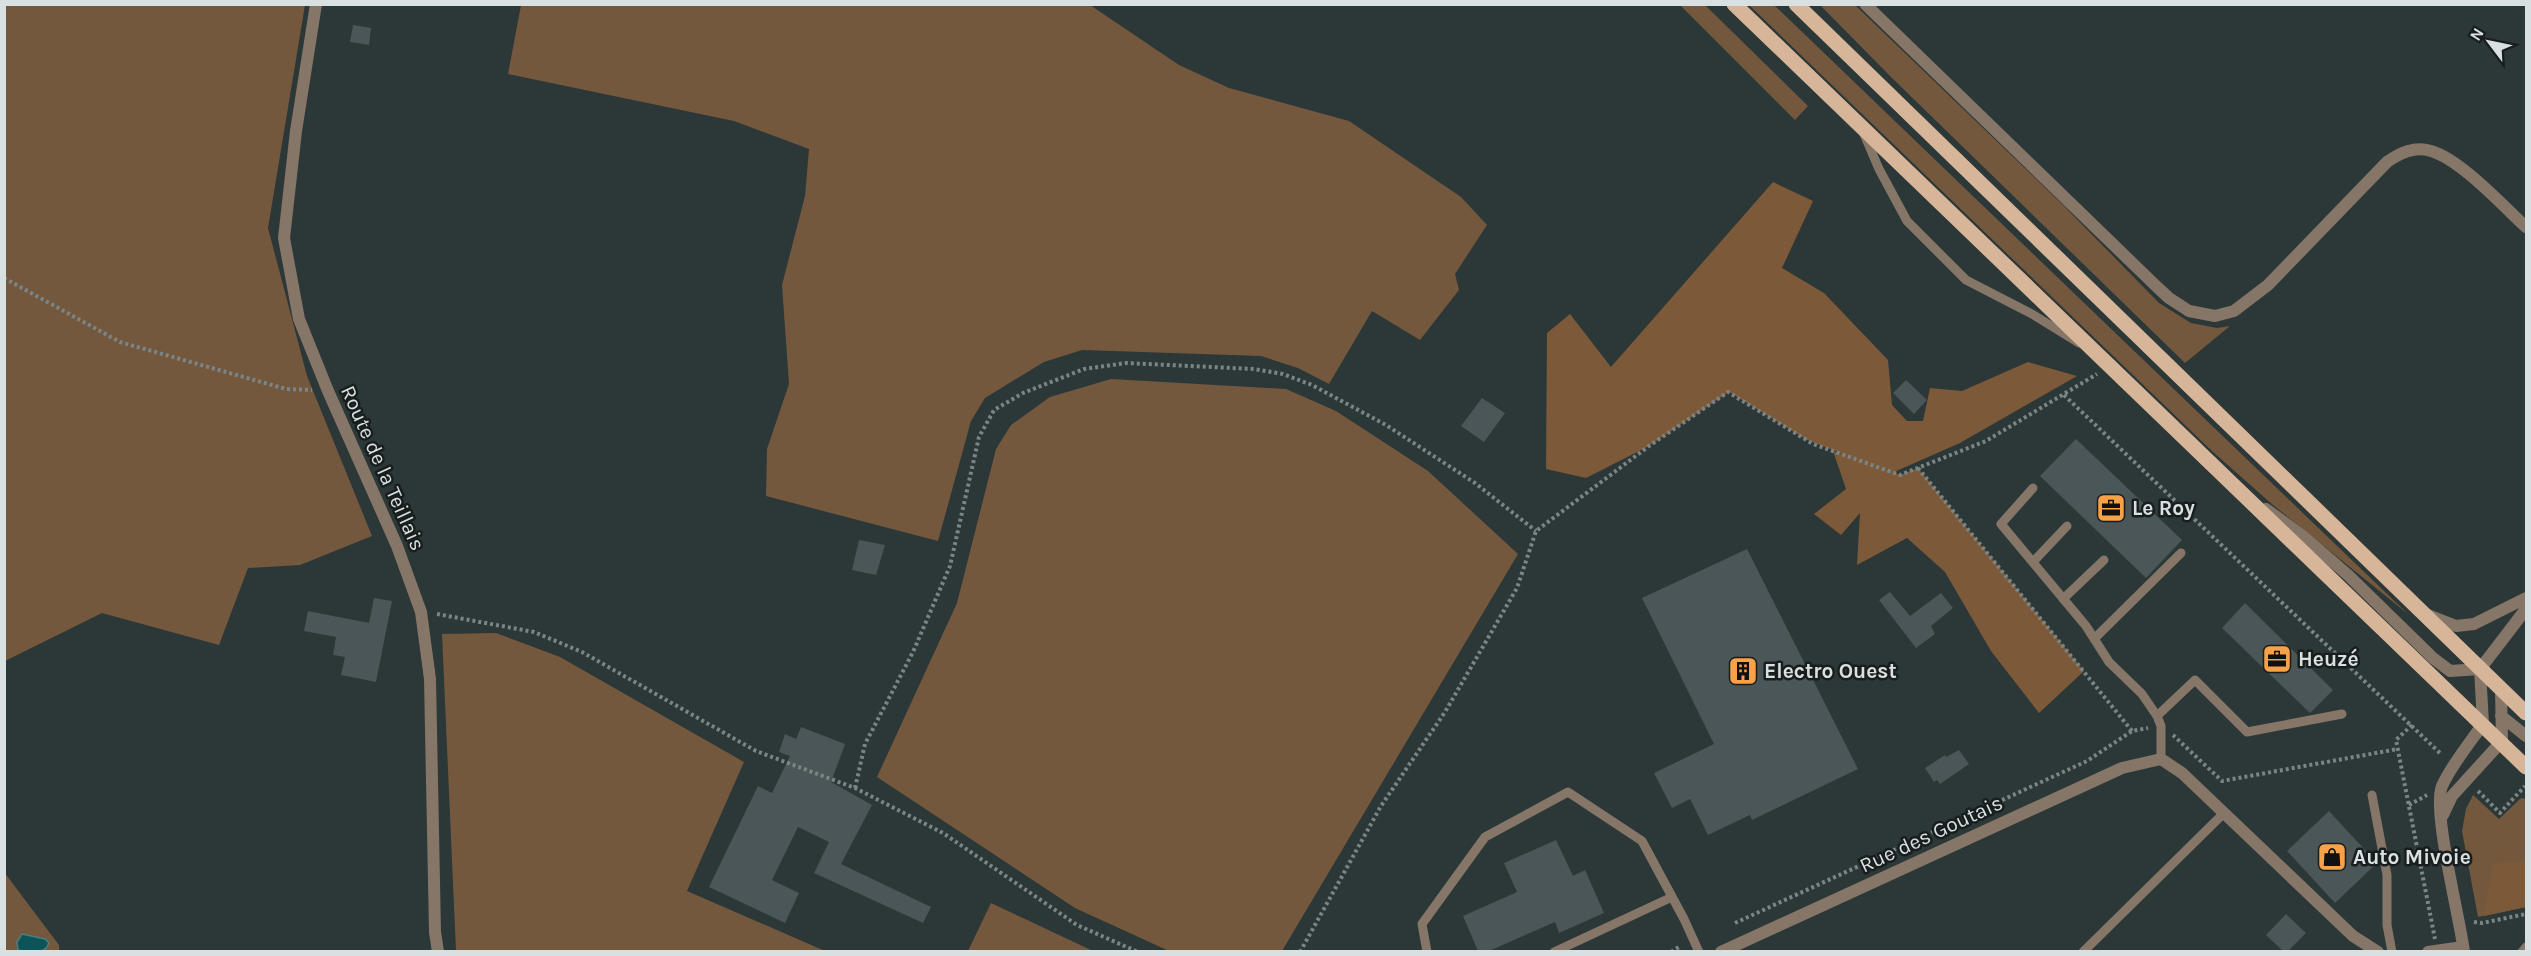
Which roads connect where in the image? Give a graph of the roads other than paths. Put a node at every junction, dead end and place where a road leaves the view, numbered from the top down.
1 (316, 4) edge
2 (1734, 4) edge
3 (1796, 4) edge
4 (1865, 4) edge
5 (1861, 126) junction
6 (2526, 227) edge
7 (2095, 353) junction
8 (2232, 484) junction
9 (2033, 488) dead end
10 (2067, 525) dead end
11 (2181, 553) dead end
12 (2104, 560) dead end
13 (2032, 562) junction
14 (2526, 598) edge
15 (2064, 599) junction
16 (2526, 609) edge
17 (2419, 610) junction
18 (2094, 639) junction
19 (2480, 669) junction
20 (2501, 689) junction
21 (2526, 713) edge
22 (2342, 714) dead end
23 (2501, 716) junction
24 (2159, 721) junction
25 (2483, 724) junction
26 (2526, 735) edge
27 (2502, 741) junction
28 (2161, 759) junction
29 (2526, 767) edge
30 (2372, 795) dead end
31 (2224, 813) junction
32 (2441, 819) junction
33 (1672, 897) junction
34 (2526, 947) edge
35 (2463, 949) edge
36 (438, 951) edge
37 (1427, 951) edge
38 (1554, 951) edge
39 (1699, 951) edge
40 (1721, 951) edge
41 (2083, 951) edge
42 (2378, 951) edge
43 (2392, 951) edge
44 (2428, 951) edge
45 (2522, 951) edge

1 - 36 street, Route de la Teillais
2 - 5 main road
3 - 17 main road
4 - 6 street
5 - 7 main road
5 - 7 lane
7 - 8 main road
8 - 19 street
8 - 25 main road
9 - 13 lane
10 - 13 lane
11 - 18 lane
12 - 15 lane
13 - 15 lane
14 - 17 street
15 - 18 lane
16 - 19 street
17 - 19 main road
18 - 24 lane
19 - 20 main road
19 - 25 street
20 - 21 main road
20 - 23 street
22 - 24 lane
23 - 25 street
23 - 26 street
23 - 27 street
24 - 28 lane
25 - 27 main road
25 - 32 street
27 - 29 main road
27 - 32 street
28 - 31 street
28 - 40 street, Rue des Goutais
30 - 43 lane
31 - 41 lane
31 - 42 street
32 - 35 street
33 - 37 lane
33 - 38 lane
33 - 39 lane
34 - 45 lane
35 - 44 street

